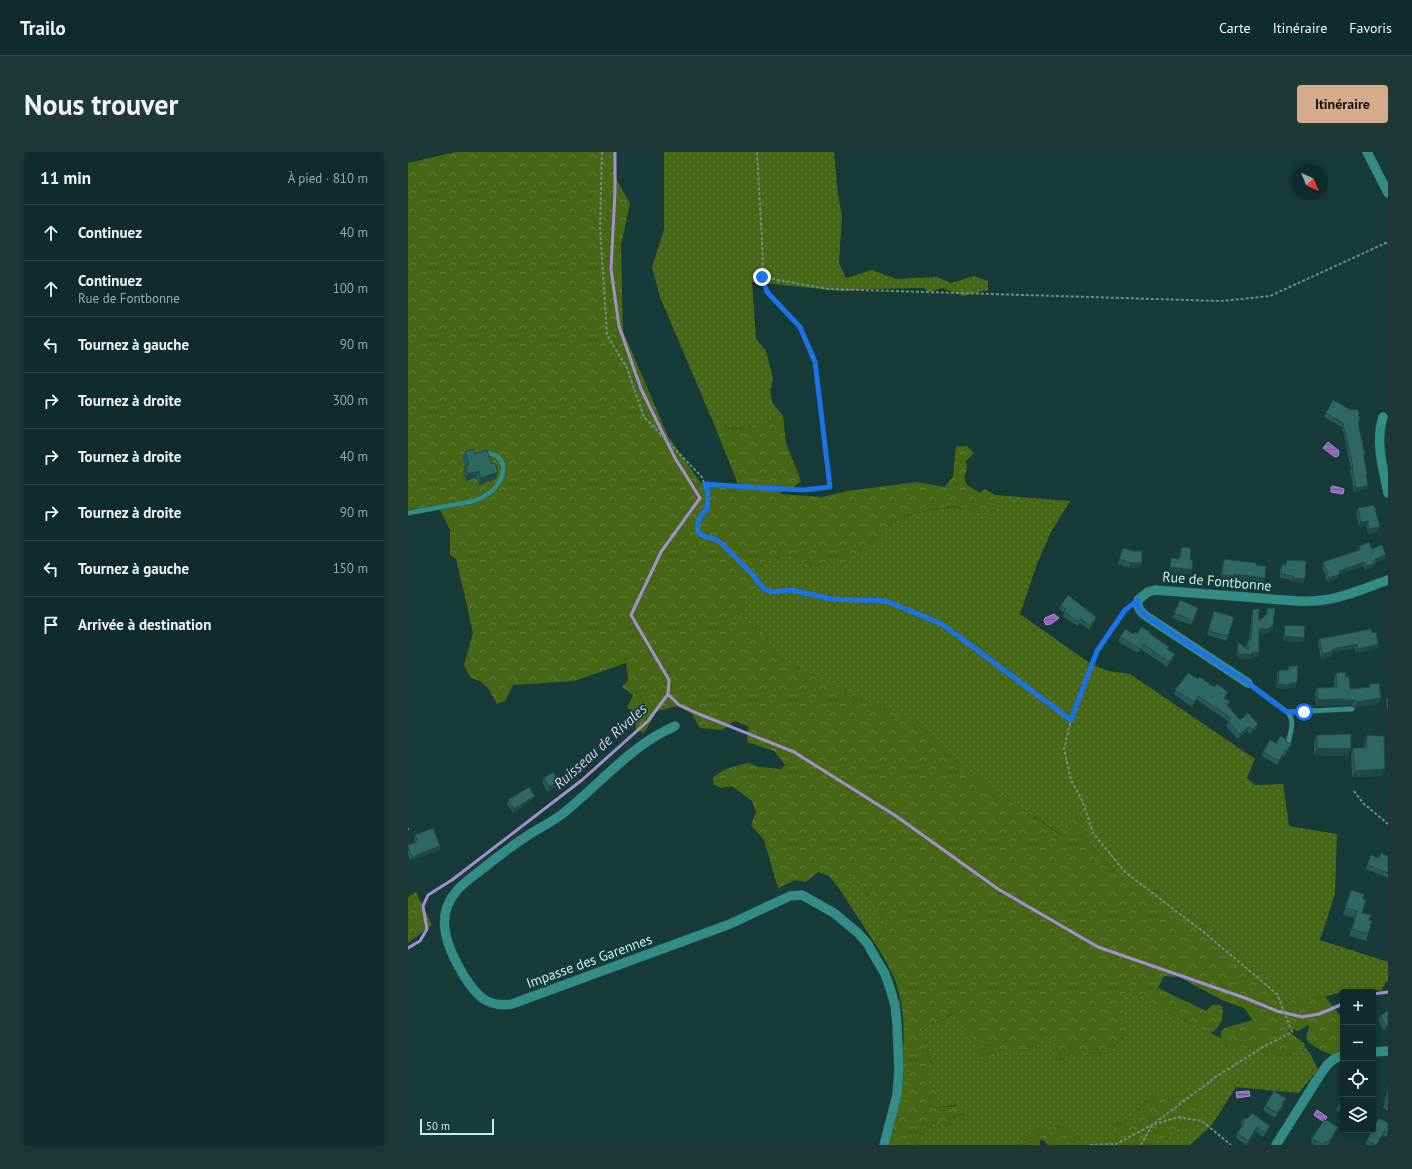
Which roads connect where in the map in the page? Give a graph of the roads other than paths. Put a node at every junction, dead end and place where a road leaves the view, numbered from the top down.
1 (1367, 152) edge
2 (1388, 193) edge
3 (1383, 417) dead end
4 (475, 456) edge
5 (1388, 493) edge
6 (408, 513) edge
7 (1388, 580) edge
8 (1248, 683) joint
9 (1352, 709) dead end
10 (1287, 712) junction
11 (675, 726) dead end
12 (1288, 744) edge
13 (1388, 1051) edge
14 (1376, 1052) edge
15 (1340, 1056) edge
16 (884, 1145) edge
17 (1276, 1145) edge

1 - 2 street
3 - 5 street
4 - 6 lane
7 - 8 street, Rue de Fontbonne
8 - 10 lane
9 - 10 lane
10 - 12 lane
11 - 16 street, Impasse des Garennes
13 - 14 street
15 - 17 street

